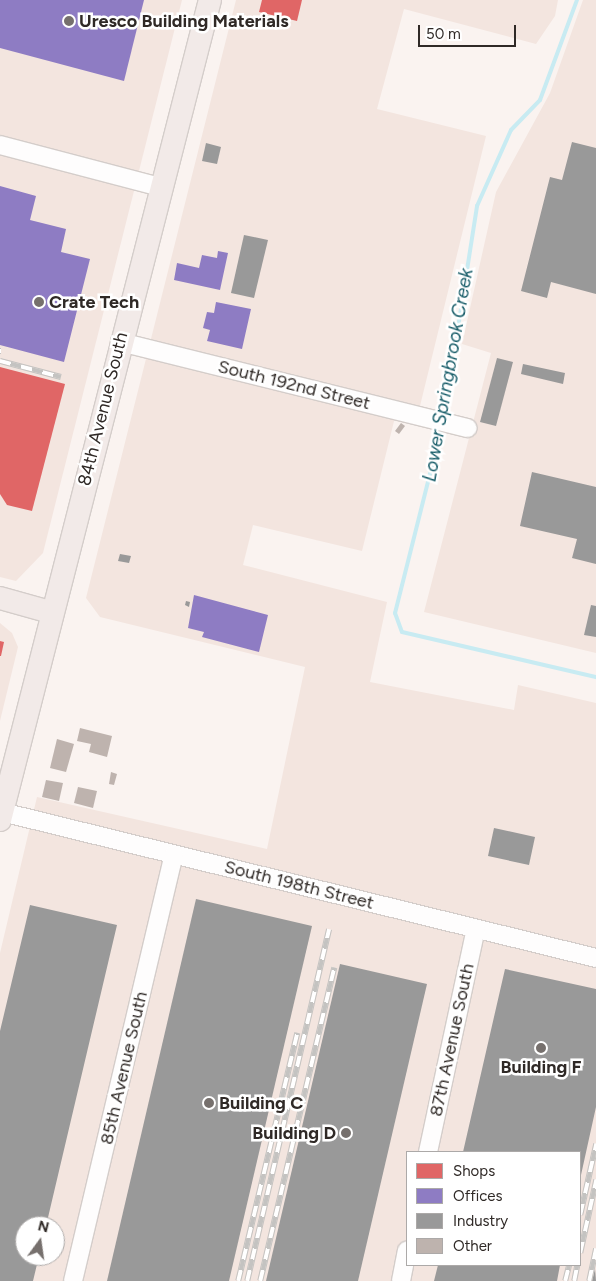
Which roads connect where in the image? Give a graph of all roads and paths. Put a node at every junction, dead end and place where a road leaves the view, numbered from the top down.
1 (210, 0) edge
2 (0, 145) edge
3 (160, 187) junction
4 (120, 342) junction
5 (468, 428) dead end
6 (0, 598) edge
7 (50, 612) junction
8 (1, 816) edge
9 (174, 854) junction
10 (476, 929) junction
11 (596, 958) edge
12 (428, 1151) edge
13 (406, 1256) edge
14 (73, 1281) edge
15 (401, 1281) edge

1 - 3 main road, 84th Avenue South
2 - 3 street
3 - 4 main road, 84th Avenue South
4 - 5 street, South 192nd Street
4 - 7 main road, 84th Avenue South
6 - 7 main road
7 - 8 main road, 84th Avenue South
8 - 9 street, South 198th Street
9 - 10 street, South 198th Street
9 - 14 street, 85th Avenue South
10 - 11 street, South 198th Street
10 - 12 street, 87th Avenue South
13 - 15 street

